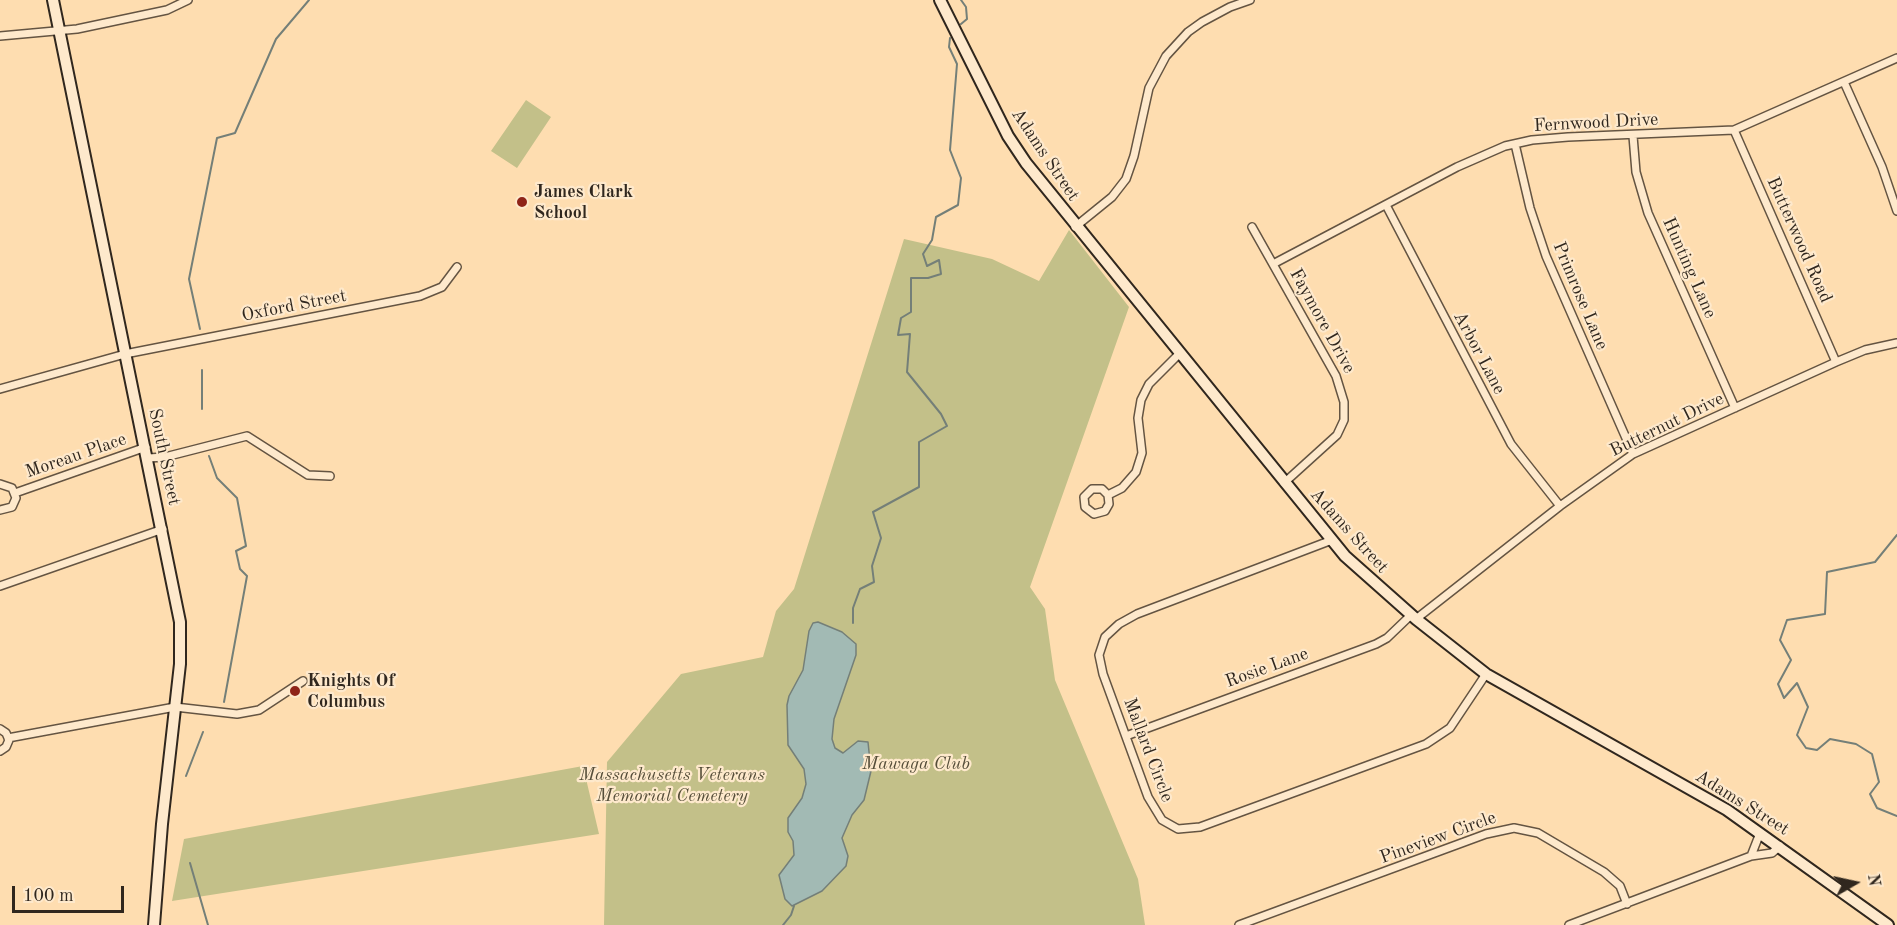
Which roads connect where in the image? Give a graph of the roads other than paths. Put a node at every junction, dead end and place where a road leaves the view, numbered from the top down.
1 (52, 0) edge
2 (188, 0) edge
3 (940, 0) edge
4 (1250, 0) edge
5 (59, 33) junction
6 (0, 36) edge
7 (1897, 58) edge
8 (1844, 82) junction
9 (1734, 130) junction
10 (1633, 135) junction
11 (1515, 144) junction
12 (1386, 205) junction
13 (1897, 211) edge
14 (1075, 227) junction
15 (1252, 227) dead end
16 (1273, 264) junction
17 (457, 267) dead end
18 (1897, 343) edge
19 (125, 354) junction
20 (1179, 354) junction
21 (1836, 362) junction
22 (0, 388) edge
23 (1735, 408) junction
24 (147, 453) junction
25 (1633, 454) junction
26 (330, 476) dead end
27 (1284, 483) junction
28 (0, 484) edge
29 (15, 493) junction
30 (1108, 495) dead end
31 (1560, 506) junction
32 (0, 510) edge
33 (163, 529) junction
34 (1332, 540) junction
35 (0, 586) edge
36 (1413, 617) junction
37 (1486, 674) junction
38 (303, 681) dead end
39 (175, 707) junction
40 (0, 729) edge
41 (1126, 736) junction
42 (8, 738) junction
43 (0, 751) edge
44 (1760, 833) junction
45 (1780, 846) junction
46 (1751, 856) junction
47 (1627, 904) junction
48 (154, 925) edge
49 (1239, 925) edge
50 (1569, 925) edge
51 (1888, 925) edge

1 - 5 street, South Street
2 - 5 street
3 - 14 street, Adams Street
4 - 14 street
5 - 6 street
5 - 19 street, South Street
7 - 8 street, Fernwood Drive
8 - 9 street, Fernwood Drive
8 - 13 street
9 - 10 street, Fernwood Drive
9 - 21 street, Butterwood Road
10 - 11 street, Fernwood Drive
10 - 23 street, Hunting Lane
11 - 12 street, Fernwood Drive
11 - 25 street, Primrose Lane
12 - 16 street, Fernwood Drive
12 - 31 street, Arbor Lane
14 - 20 street, Adams Street
15 - 16 street, Faymore Drive
16 - 27 street, Faymore Drive
17 - 19 street, Oxford Street
18 - 21 street, Butternut Drive
19 - 22 street, Oxford Street
19 - 24 street, South Street
20 - 27 street, Adams Street
20 - 30 street
21 - 23 street, Butternut Drive
23 - 25 street, Butternut Drive
24 - 26 street, Moreau Place
24 - 29 street, Moreau Place
24 - 33 street, South Street
25 - 31 street, Butternut Drive
27 - 34 street, Adams Street
28 - 29 street, Moreau Place
29 - 32 street, Moreau Place
31 - 36 street, Butternut Drive
33 - 35 street
33 - 39 street, South Street
34 - 36 street, Adams Street
34 - 41 street, Mallard Circle
36 - 37 street, Adams Street
36 - 41 street, Rosie Lane
37 - 41 street, Mallard Circle
37 - 44 street, Adams Street
38 - 39 street
39 - 42 street
39 - 48 street, South Street
40 - 42 street
42 - 43 street
44 - 45 street, Adams Street
44 - 46 street
45 - 46 street
45 - 51 street, Adams Street
46 - 47 street
47 - 49 street, Pineview Circle
47 - 50 street

